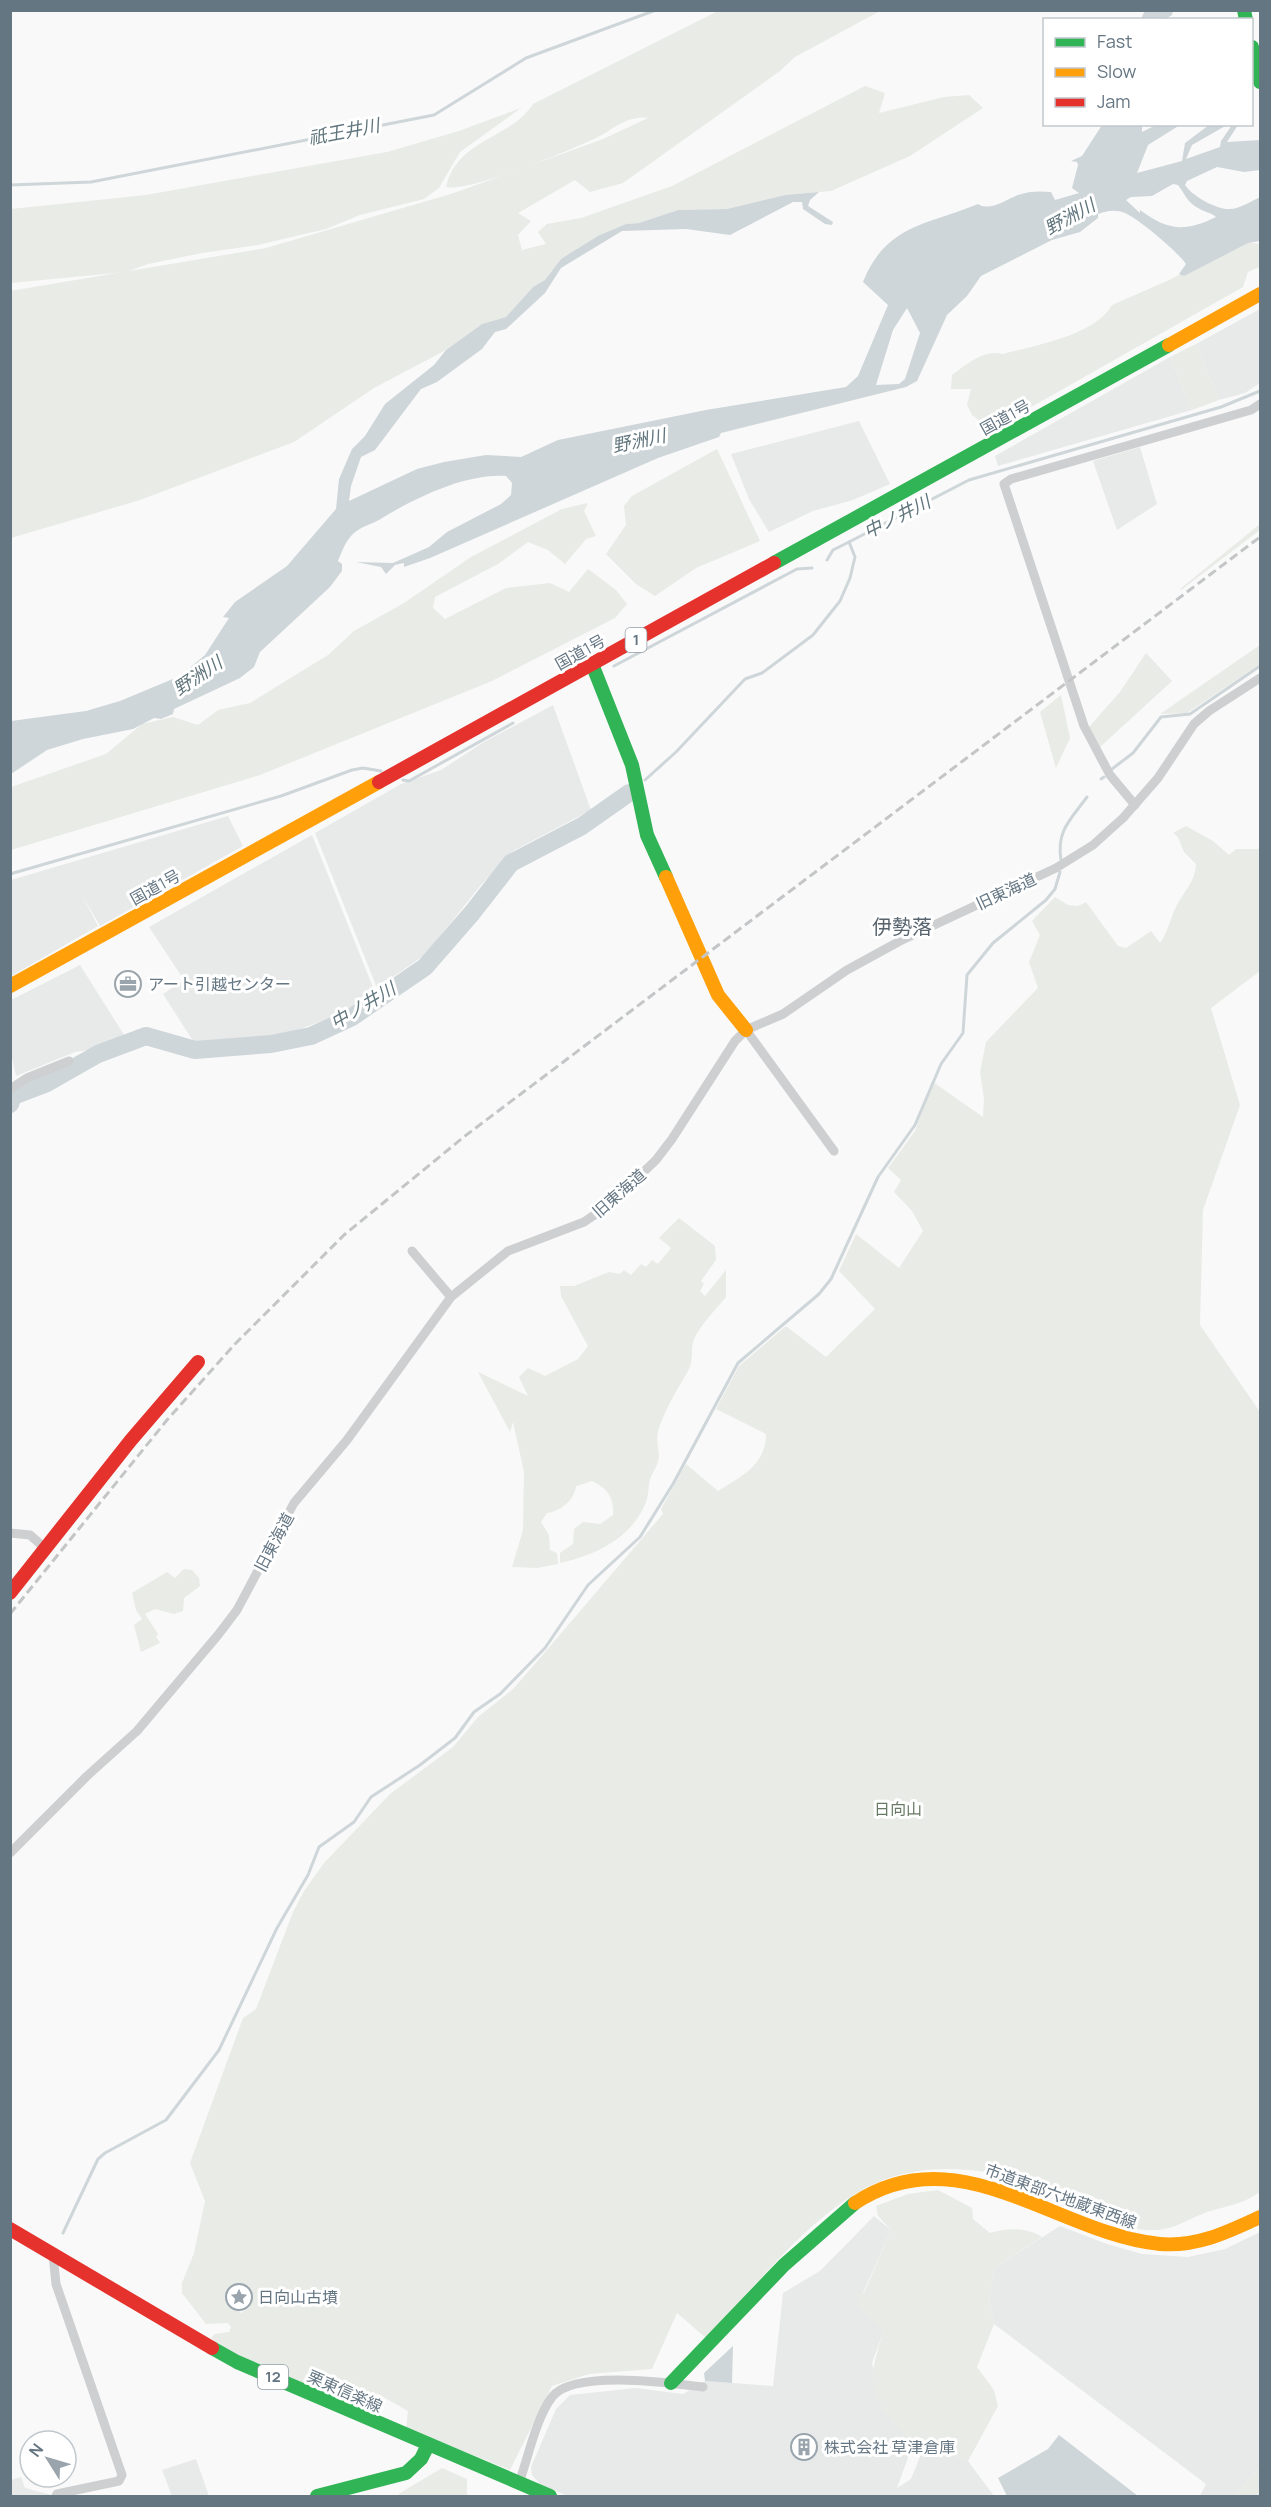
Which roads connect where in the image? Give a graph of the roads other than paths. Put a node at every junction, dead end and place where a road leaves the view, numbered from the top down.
1 (1253, 55) edge
2 (1260, 82) edge
3 (1260, 294) edge
4 (1260, 404) edge
5 (592, 664) junction
6 (1260, 678) edge
7 (1135, 805) junction
8 (10, 986) edge
9 (746, 1030) junction
10 (69, 1061) dead end
11 (10, 1089) edge
12 (834, 1151) dead end
13 (412, 1251) dead end
14 (451, 1297) junction
15 (198, 1362) dead end
16 (10, 1533) edge
17 (46, 1549) junction
18 (10, 1593) edge
19 (10, 1853) edge
20 (1260, 2217) edge
21 (10, 2229) edge
22 (53, 2254) junction
23 (671, 2383) junction
24 (703, 2387) dead end
25 (428, 2445) junction
26 (519, 2483) junction
27 (345, 2493) edge
28 (56, 2496) edge
29 (317, 2496) edge
30 (550, 2496) edge

1 - 2 main road
3 - 5 main road, 国道1号 / 1
4 - 7 street
5 - 8 main road, 国道1号 / 1
5 - 9 main road
6 - 7 street, 旧東海道
7 - 9 street, 旧東海道
9 - 12 street
9 - 14 street, 旧東海道
10 - 11 street
13 - 14 street
14 - 19 street, 旧東海道
15 - 17 main road
16 - 17 street
17 - 18 main road
20 - 23 main road, 市道東部六地蔵東西線
21 - 22 main road, 栗東信楽線 / 12
22 - 25 main road, 栗東信楽線 / 12
22 - 28 street
23 - 24 street
23 - 26 street
25 - 26 main road, 栗東信楽線 / 12
25 - 27 main road
26 - 30 main road, 栗東信楽線 / 12
27 - 29 main road

